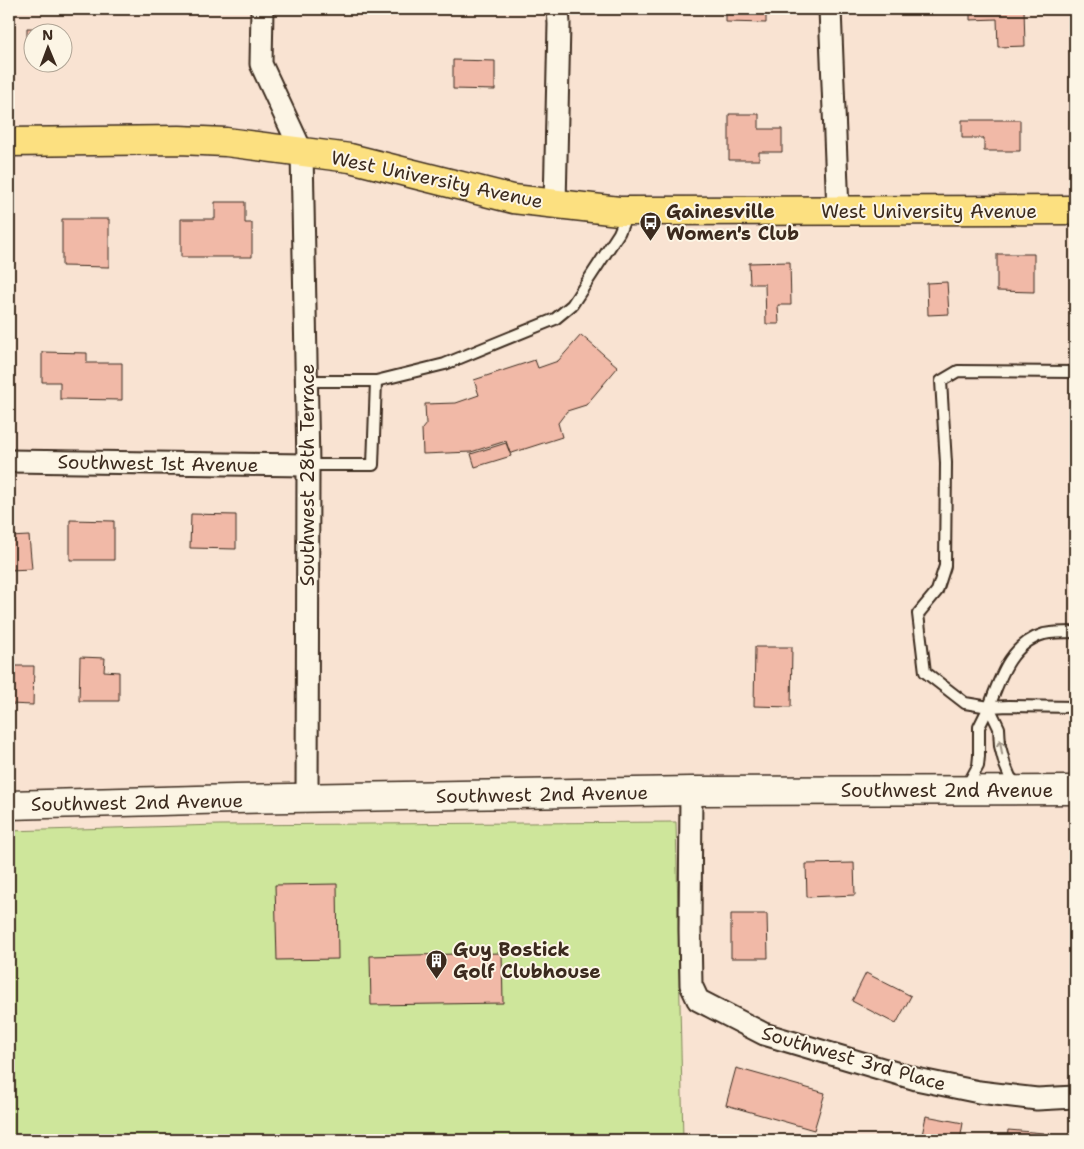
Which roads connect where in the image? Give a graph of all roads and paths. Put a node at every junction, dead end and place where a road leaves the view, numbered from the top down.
1 (262, 9) edge
2 (558, 9) edge
3 (830, 9) edge
4 (9, 142) edge
5 (302, 152) junction
6 (555, 204) junction
7 (1075, 210) edge
8 (628, 211) junction
9 (838, 211) junction
10 (1075, 372) edge
11 (306, 381) junction
12 (376, 381) junction
13 (9, 461) edge
14 (308, 465) junction
15 (1075, 632) edge
16 (989, 707) junction
17 (1075, 707) edge
18 (965, 789) junction
19 (1022, 790) junction
20 (1075, 790) edge
21 (691, 791) junction
22 (307, 798) junction
23 (9, 805) edge
24 (1075, 1098) edge

1 - 5 street
2 - 6 street
3 - 9 street
4 - 5 main road, West University Avenue
5 - 6 main road, West University Avenue
5 - 11 street, Southwest 28th Terrace
6 - 8 main road, West University Avenue
7 - 9 main road, West University Avenue
8 - 9 main road, West University Avenue
8 - 12 lane
10 - 16 lane
11 - 12 lane
11 - 14 street, Southwest 28th Terrace
12 - 14 lane
13 - 14 street, Southwest 1st Avenue
14 - 22 street, Southwest 28th Terrace
15 - 16 lane
16 - 17 lane
16 - 18 lane
19 -> 16 lane
18 - 19 main road, Southwest 2nd Avenue
18 - 21 main road, Southwest 2nd Avenue
19 - 20 main road, Southwest 2nd Avenue
21 - 22 main road, Southwest 2nd Avenue
21 - 24 street, Southwest 3rd Place
22 - 23 main road, Southwest 2nd Avenue

